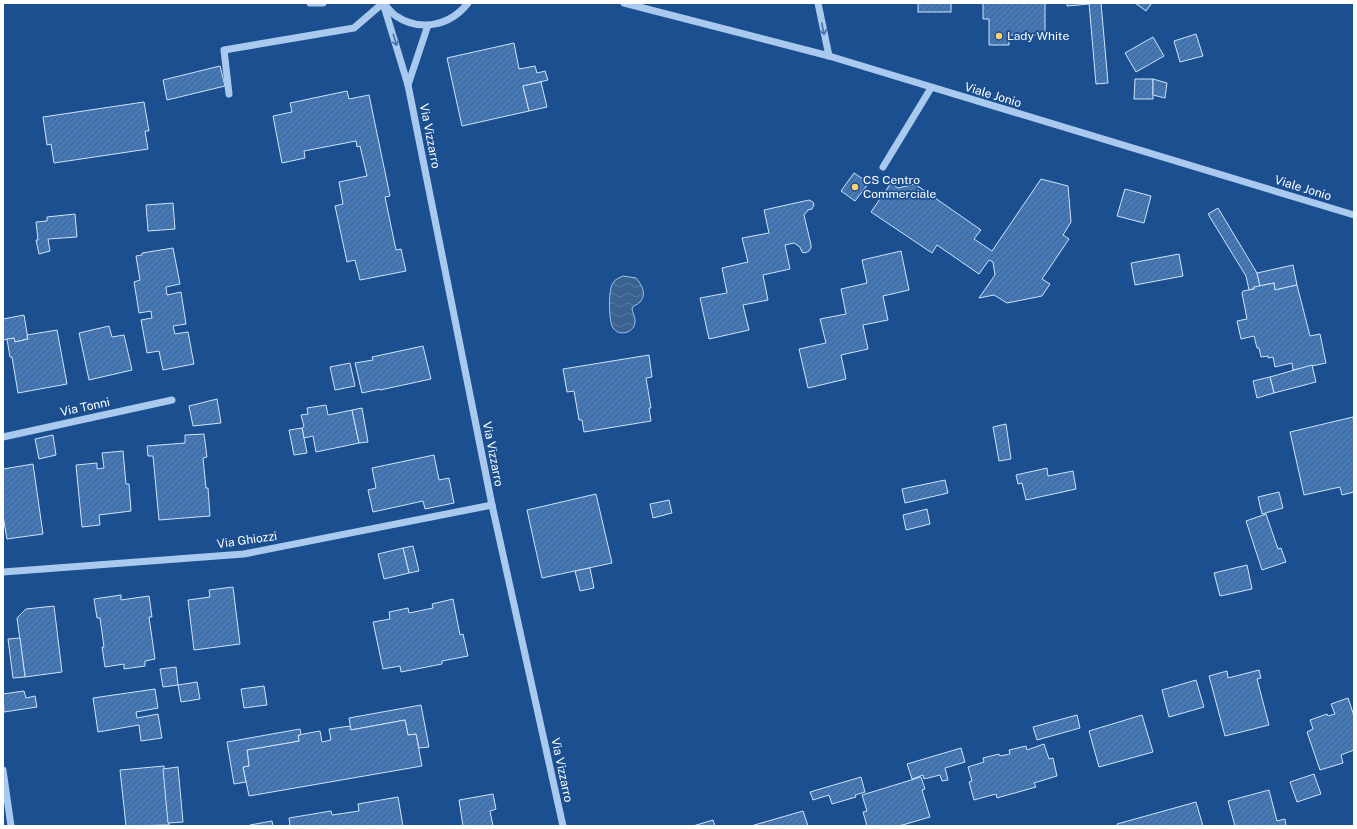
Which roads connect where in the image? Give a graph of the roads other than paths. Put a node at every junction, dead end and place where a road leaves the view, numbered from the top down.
1 (310, 3) edge
2 (323, 3) edge
3 (383, 3) edge
4 (468, 3) edge
5 (624, 3) edge
6 (818, 3) edge
7 (428, 25) junction
8 (829, 56) junction
9 (408, 85) junction
10 (932, 88) junction
11 (230, 94) dead end
12 (883, 167) dead end
13 (1354, 215) edge
14 (172, 400) dead end
15 (3, 437) edge
16 (492, 505) junction
17 (3, 572) edge
18 (3, 770) edge
19 (11, 826) edge
20 (563, 826) edge

1 - 2 street
3 - 7 street
3 -> 9 street, Via Vizzarro
3 - 11 street
4 - 7 street
5 - 8 street, Viale Jonio
6 -> 8 street
7 - 9 street, Via Vizzarro
8 - 10 street, Viale Jonio
9 - 16 street, Via Vizzarro
10 - 12 street
10 - 13 street, Viale Jonio
14 - 15 street, Via Tonni
16 - 17 street, Via Ghiozzi
16 - 20 street, Via Vizzarro
18 - 19 street

